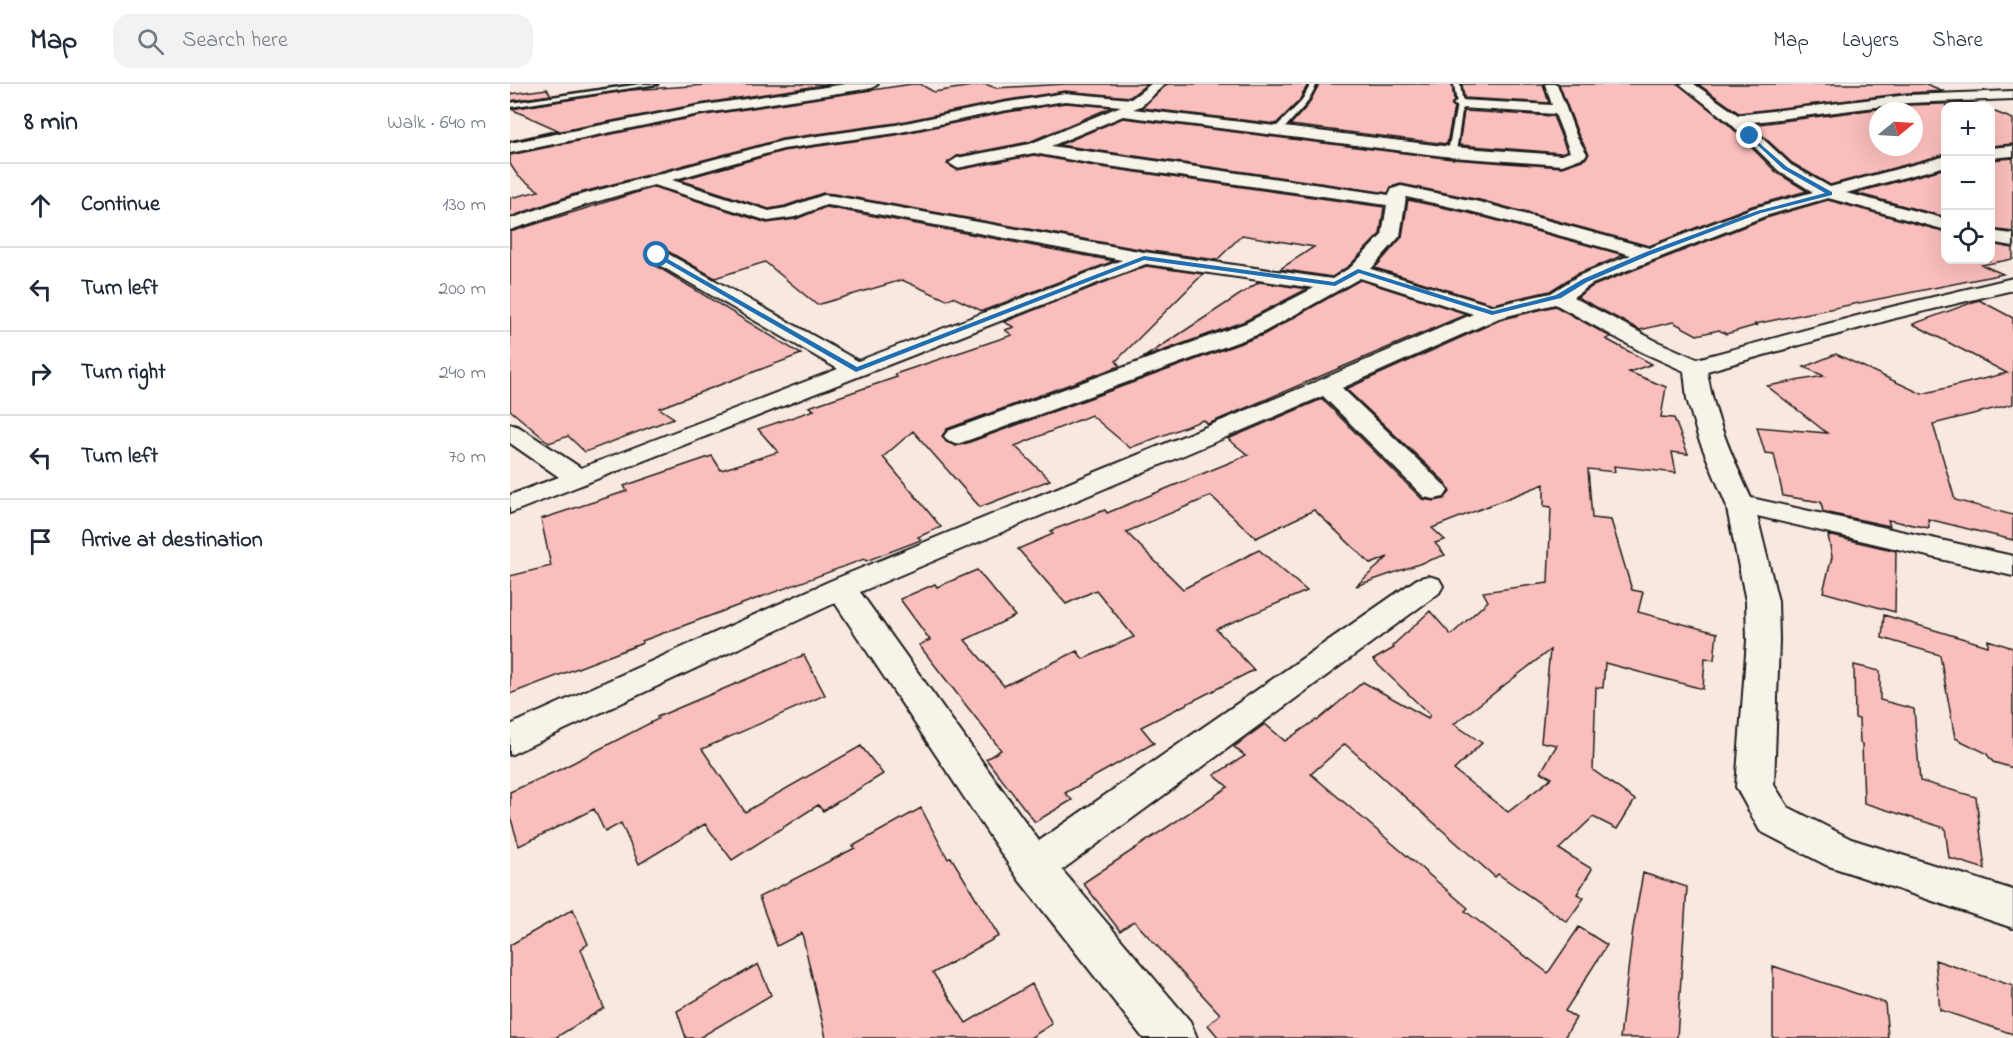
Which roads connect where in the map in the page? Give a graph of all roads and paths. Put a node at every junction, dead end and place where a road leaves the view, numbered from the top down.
1 (654, 84) edge
2 (872, 84) edge
3 (1159, 84) edge
4 (1314, 84) edge
5 (1458, 84) edge
6 (1551, 84) edge
7 (1686, 84) edge
8 (2013, 95) edge
9 (1136, 103) junction
10 (1460, 104) junction
11 (510, 105) edge
12 (1560, 110) junction
13 (1121, 112) junction
14 (1735, 120) junction
15 (1278, 130) junction
16 (510, 148) edge
17 (1034, 148) junction
18 (2013, 151) edge
19 (1452, 153) junction
20 (1995, 153) edge
21 (1941, 162) edge
22 (957, 163) dead end
23 (657, 181) junction
24 (1830, 194) junction
25 (1395, 201) junction
26 (1941, 224) edge
27 (510, 225) edge
28 (1995, 237) edge
29 (2013, 240) edge
30 (1648, 254) junction
31 (657, 255) dead end
32 (1144, 258) junction
33 (1358, 271) junction
34 (2013, 284) edge
35 (1335, 285) junction
36 (1558, 297) junction
37 (1492, 313) junction
38 (1695, 367) junction
39 (856, 370) junction
40 (1326, 386) junction
41 (510, 432) edge
42 (957, 436) dead end
43 (577, 477) junction
44 (1434, 491) dead end
45 (1740, 504) junction
46 (510, 505) edge
47 (2013, 566) edge
48 (1428, 586) dead end
49 (841, 588) junction
50 (510, 741) edge
51 (1034, 867) junction
52 (2013, 909) edge
53 (1173, 1038) edge

1 - 11 lane
2 - 16 street
3 - 9 street
4 - 15 lane
5 - 10 lane
6 - 12 street
7 - 14 street
8 - 14 street
9 - 13 street
9 - 23 street
10 - 12 street
10 - 19 lane
12 - 19 street
13 - 15 street
13 - 17 street
14 - 24 street
15 - 19 street
17 - 22 street
17 - 25 street
18 - 20 street
21 - 24 street
23 - 27 street
23 - 32 street
24 - 26 street
24 - 30 street
25 - 30 street
25 - 33 street
28 - 29 street
30 - 36 street
31 - 39 street
32 - 35 street
32 - 39 street
33 - 35 street
33 - 37 street
34 - 38 street
35 - 42 street
36 - 37 street
36 - 38 street
37 - 40 street
38 - 45 street
39 - 43 street
40 - 44 street
40 - 49 street
41 - 43 street
43 - 46 street
45 - 47 street
45 - 52 street
48 - 51 street
49 - 50 street
49 - 51 street
51 - 53 street

